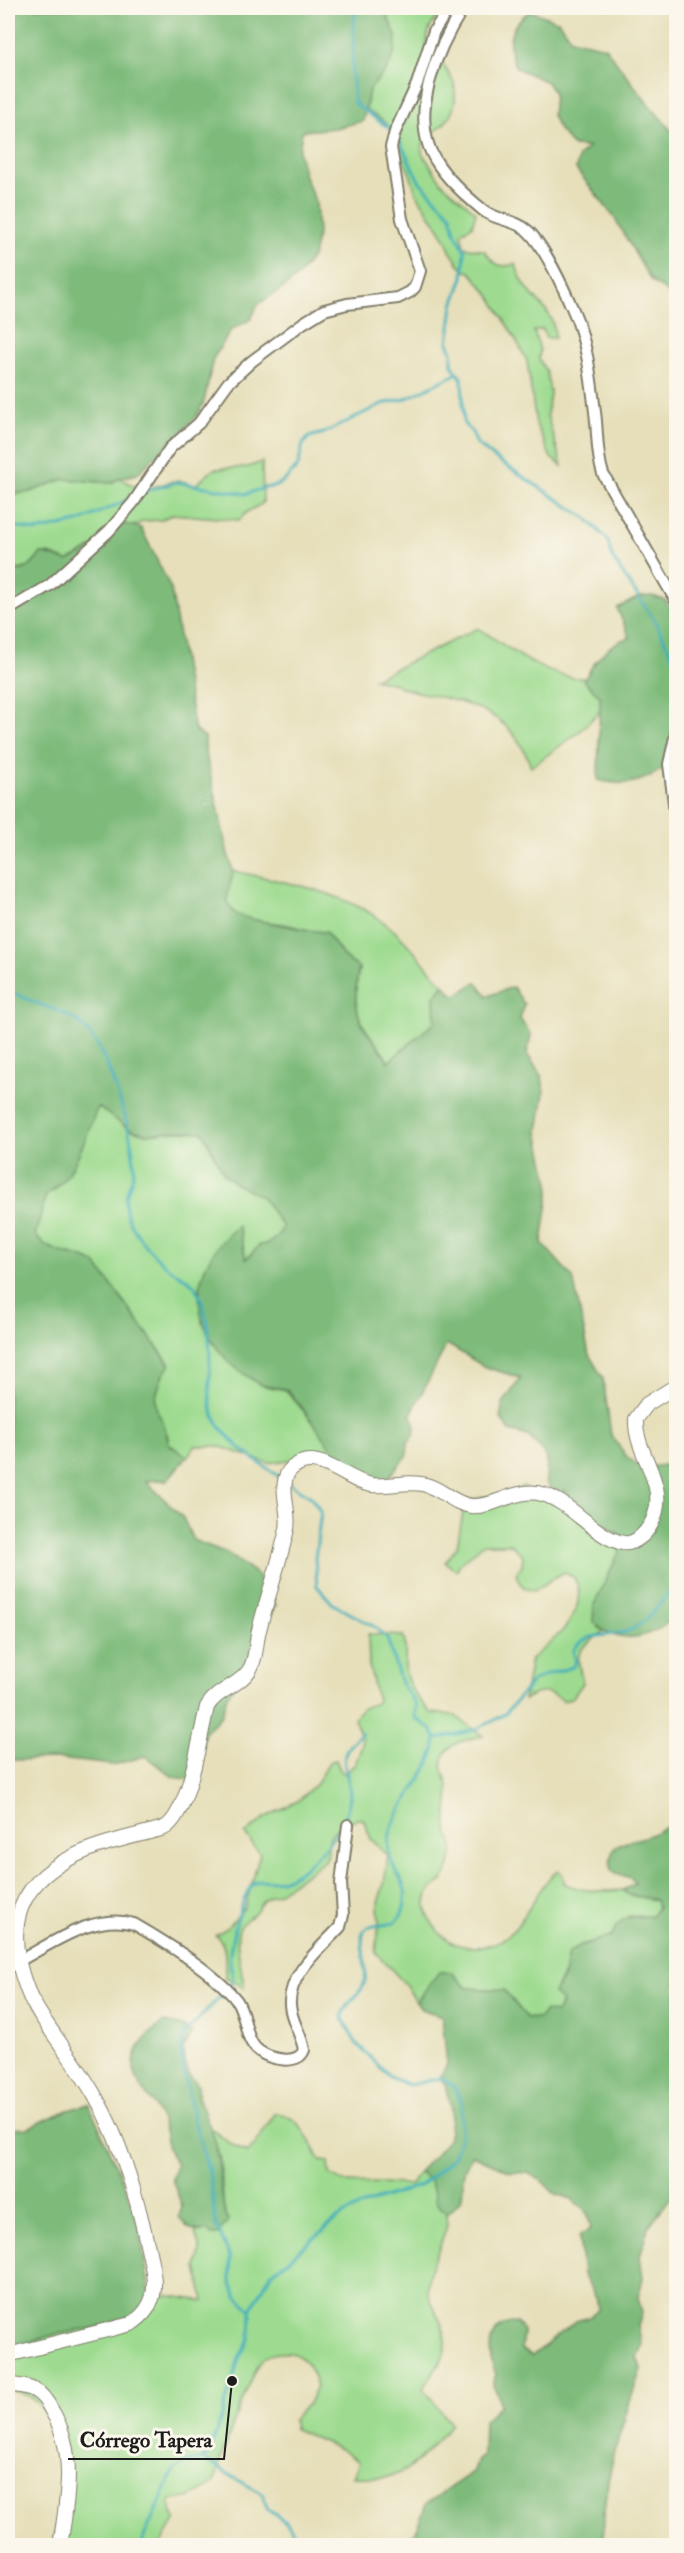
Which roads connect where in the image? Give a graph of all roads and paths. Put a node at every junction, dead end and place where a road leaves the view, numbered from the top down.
1 (463, 8) edge
2 (676, 601) edge
3 (8, 610) edge
4 (676, 733) edge
5 (676, 819) edge
6 (676, 1386) edge
7 (348, 1826) dead end
8 (17, 1962) junction
9 (8, 2355) edge
10 (8, 2384) edge
11 (60, 2546) edge

1 - 2 street
1 - 3 street
4 - 5 street
6 - 8 street
7 - 8 street
8 - 9 street
10 - 11 street

